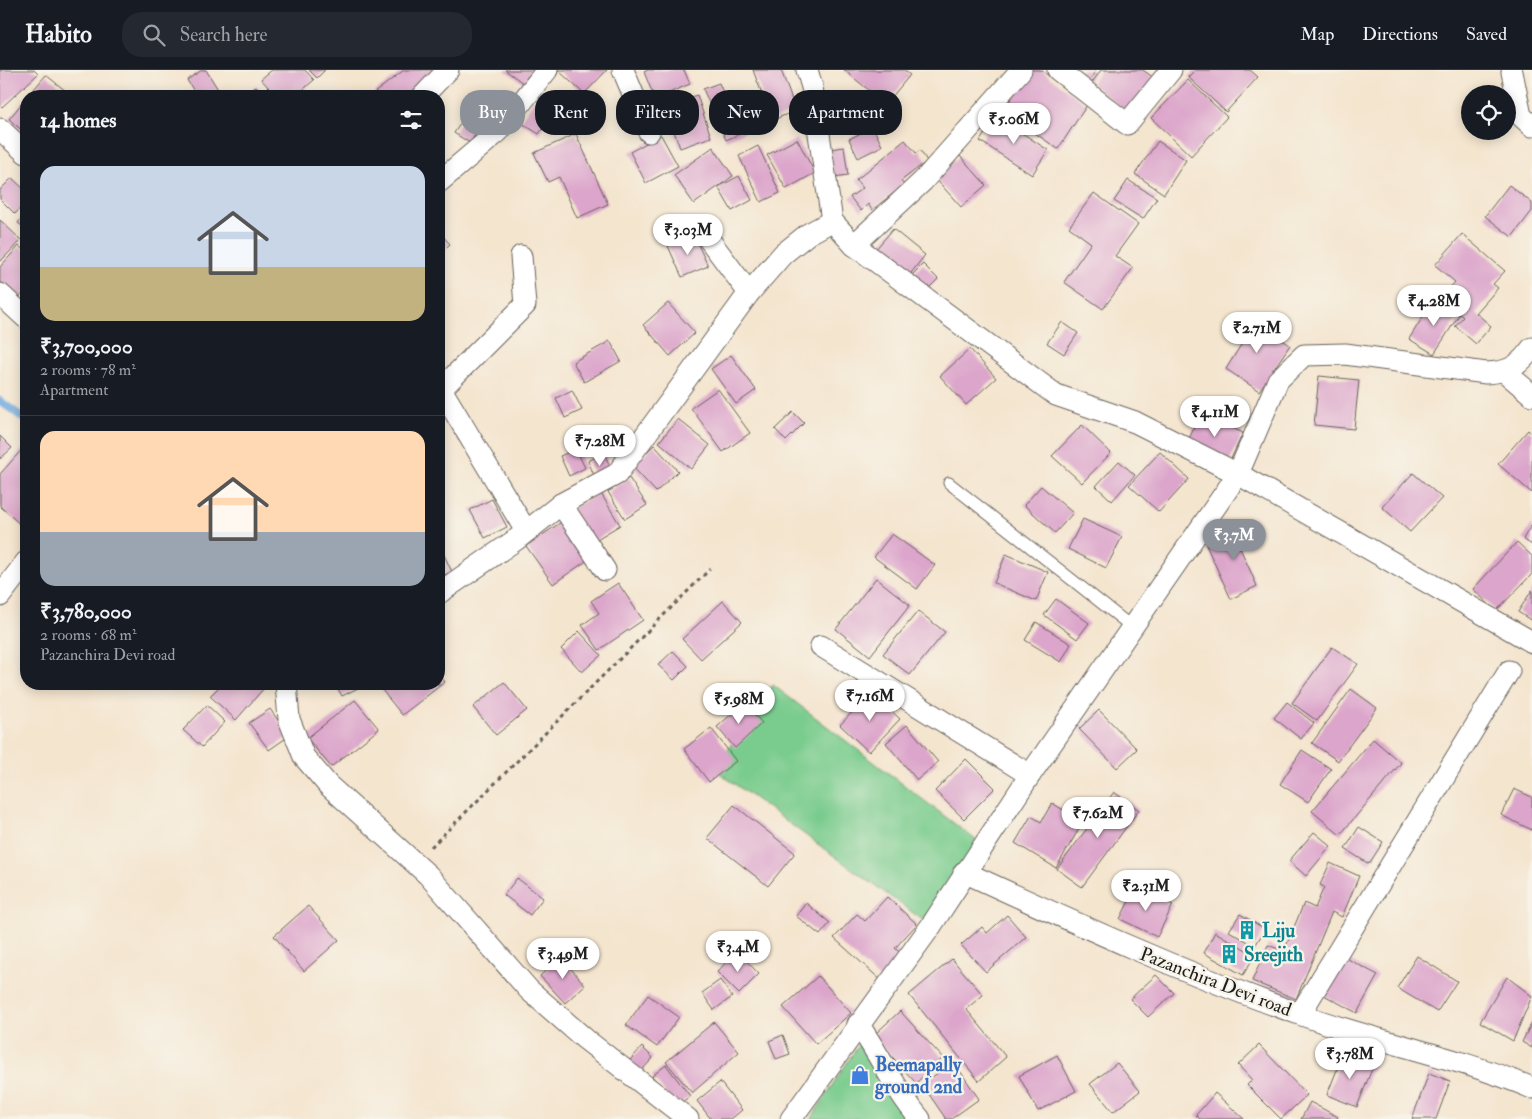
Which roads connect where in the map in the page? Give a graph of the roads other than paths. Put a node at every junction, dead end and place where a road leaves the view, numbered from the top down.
1 (448, 70) edge
2 (547, 70) edge
3 (623, 70) edge
4 (826, 70) edge
5 (1021, 70) edge
6 (1058, 70) edge
7 (1171, 70) edge
8 (1512, 71) edge
9 (810, 78) edge
10 (429, 90) edge
11 (631, 90) edge
12 (1532, 126) edge
13 (0, 128) edge
14 (20, 147) edge
15 (445, 177) edge
16 (832, 222) junction
17 (708, 238) dead end
18 (854, 245) junction
19 (521, 256) dead end
20 (749, 293) junction
21 (0, 294) edge
22 (20, 312) edge
23 (1532, 348) edge
24 (1505, 372) junction
25 (445, 385) edge
26 (1532, 395) edge
27 (445, 396) edge
28 (1238, 474) junction
29 (949, 483) dead end
30 (560, 504) junction
31 (526, 531) junction
32 (20, 570) edge
33 (605, 570) dead end
34 (445, 589) edge
35 (0, 596) edge
36 (1132, 627) junction
37 (1532, 642) edge
38 (821, 646) dead end
39 (1509, 671) dead end
40 (287, 690) edge
41 (1030, 775) junction
42 (964, 872) junction
43 (1300, 1014) junction
44 (858, 1024) junction
45 (1532, 1088) edge
46 (688, 1119) edge
47 (791, 1119) edge
48 (920, 1119) edge

1 - 10 street
2 - 15 street
3 - 11 street
4 - 9 street
5 - 18 street
6 - 7 street
8 - 12 street
9 - 16 street
13 - 14 street
16 - 18 street
16 - 20 street
17 - 20 street
18 - 28 street
19 - 25 street
20 - 30 street
21 - 22 street
23 - 24 street
24 - 26 street
24 - 28 street
27 - 31 street
28 - 36 street
28 - 37 street
29 - 36 lane
30 - 31 street
30 - 33 street
31 - 34 street
32 - 35 street
36 - 41 street
38 - 41 street
39 - 43 street
40 - 46 street
41 - 42 street
42 - 43 street, Pazanchira Devi road
42 - 44 street
43 - 45 street, Pazanchira Devi road
44 - 47 street
44 - 48 street

